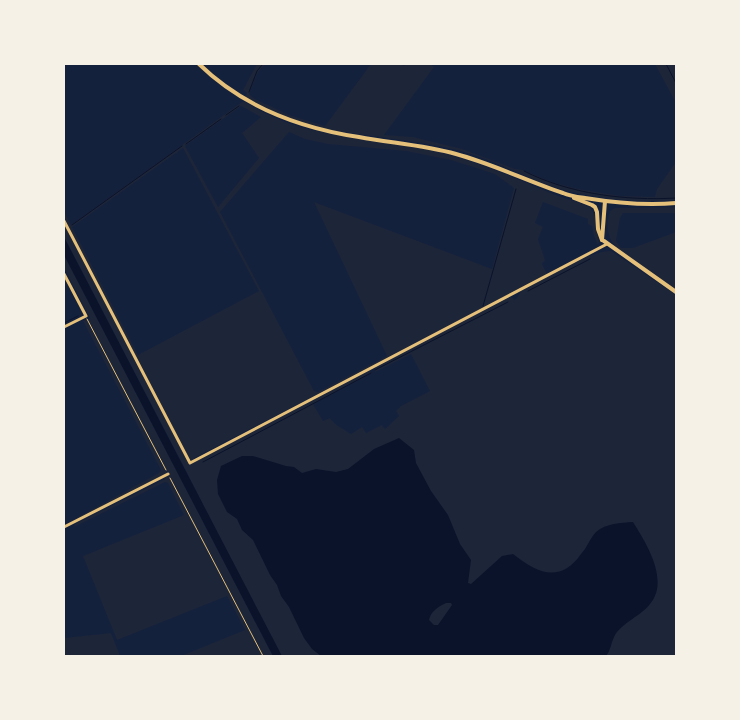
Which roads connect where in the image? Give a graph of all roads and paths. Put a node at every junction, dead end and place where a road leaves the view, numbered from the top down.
1 (199, 64) edge
2 (565, 194) junction
3 (605, 202) junction
4 (676, 204) edge
5 (64, 221) edge
6 (602, 240) junction
7 (607, 244) junction
8 (64, 274) edge
9 (676, 292) edge
10 (86, 316) junction
11 (64, 327) edge
12 (168, 474) junction
13 (64, 527) edge
14 (264, 656) edge

1 - 2 main road
2 - 3 main road
2 - 6 main road
3 - 4 main road
3 - 6 main road
5 - 7 street
6 - 7 main road
7 - 9 main road
8 - 10 street
10 - 11 street
10 - 12 path
12 - 13 street
12 - 14 path

